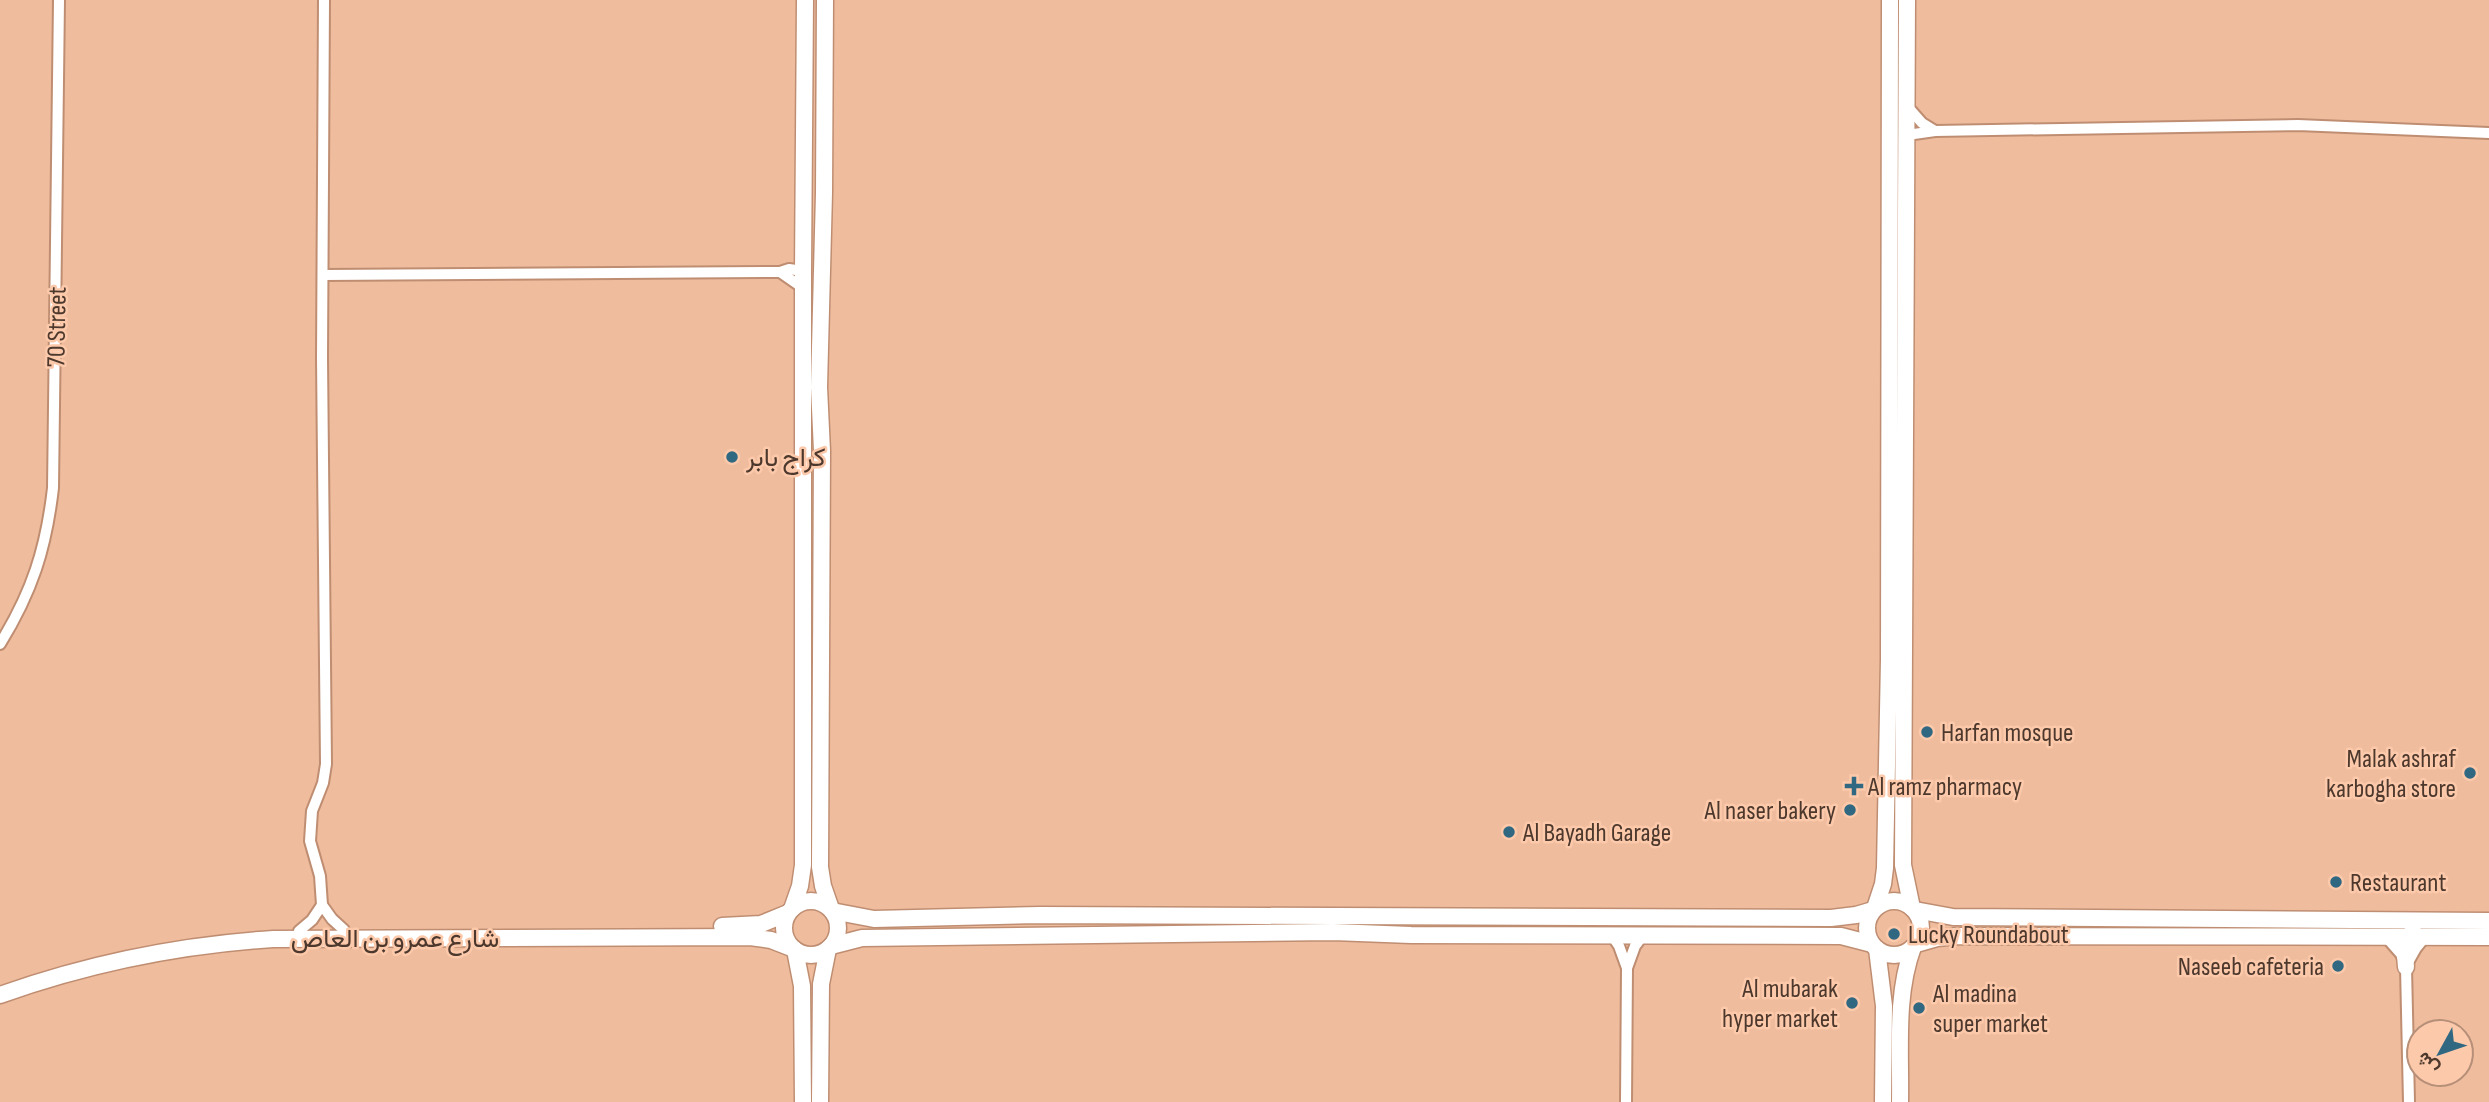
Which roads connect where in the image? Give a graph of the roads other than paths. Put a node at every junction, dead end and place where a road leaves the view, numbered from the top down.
1 (59, 0) edge
2 (324, 0) edge
3 (805, 0) edge
4 (825, 0) edge
5 (1890, 0) edge
6 (1907, 0) edge
7 (1890, 89) junction
8 (1907, 106) junction
9 (1936, 131) junction
10 (2489, 133) edge
11 (1908, 135) junction
12 (1889, 155) junction
13 (1905, 192) junction
14 (803, 271) junction
15 (780, 272) junction
16 (323, 275) junction
17 (803, 288) junction
18 (820, 330) junction
19 (0, 644) edge
20 (322, 905) junction
21 (1874, 909) junction
22 (1914, 909) junction
23 (832, 910) junction
24 (790, 911) junction
25 (1364, 915) junction
26 (1447, 917) junction
27 (2430, 921) junction
28 (2489, 921) edge
29 (299, 930) junction
30 (344, 930) junction
31 (1333, 932) junction
32 (1610, 933) junction
33 (1644, 934) junction
34 (1410, 935) junction
35 (2386, 937) junction
36 (2406, 937) junction
37 (2425, 937) junction
38 (2489, 937) edge
39 (1874, 946) junction
40 (1914, 946) junction
41 (830, 948) junction
42 (794, 950) junction
43 (2406, 967) junction
44 (1627, 968) junction
45 (0, 987) edge
46 (0, 995) edge
47 (803, 1102) edge
48 (820, 1102) edge
49 (1626, 1102) edge
50 (1883, 1102) edge
51 (1900, 1102) edge
52 (2409, 1102) edge

1 - 19 street, 70 Street
2 - 16 street
3 - 14 main road
4 - 18 main road
5 - 7 main road
6 - 8 main road
7 - 11 main road
7 - 12 main road
8 - 9 street
8 - 11 main road
9 - 10 street
9 - 11 street
11 - 13 main road
12 - 13 main road
12 - 21 main road
13 - 22 main road
14 - 15 street
14 - 17 main road
14 - 18 main road
15 - 16 street
15 - 17 street
16 - 20 street
17 - 24 main road
18 - 23 main road
20 - 29 street
20 - 30 street
21 - 22 main road
21 - 26 main road
21 - 39 main road
22 - 27 main road
22 - 40 main road
23 - 24 main road
23 - 25 main road
23 - 41 main road
24 - 30 main road, شارع عمرو بن العاص
24 - 42 main road
25 - 26 main road
25 - 31 main road
26 - 34 main road
27 - 28 main road
27 - 36 main road
29 - 30 main road, شارع عمرو بن العاص
29 - 45 main road, شارع عمرو بن العاص
31 - 34 main road
31 - 41 main road
32 - 33 main road
32 - 34 main road
32 - 44 street
33 - 39 main road
33 - 44 street
35 - 36 main road
35 - 40 main road
35 - 43 street
36 - 37 main road
36 - 43 main road
37 - 38 main road
37 - 43 street
39 - 40 main road
39 - 50 main road
40 - 51 main road
41 - 42 main road
41 - 48 main road
42 - 46 main road, شارع عمرو بن العاص
42 - 47 main road
43 - 52 street
44 - 49 street

